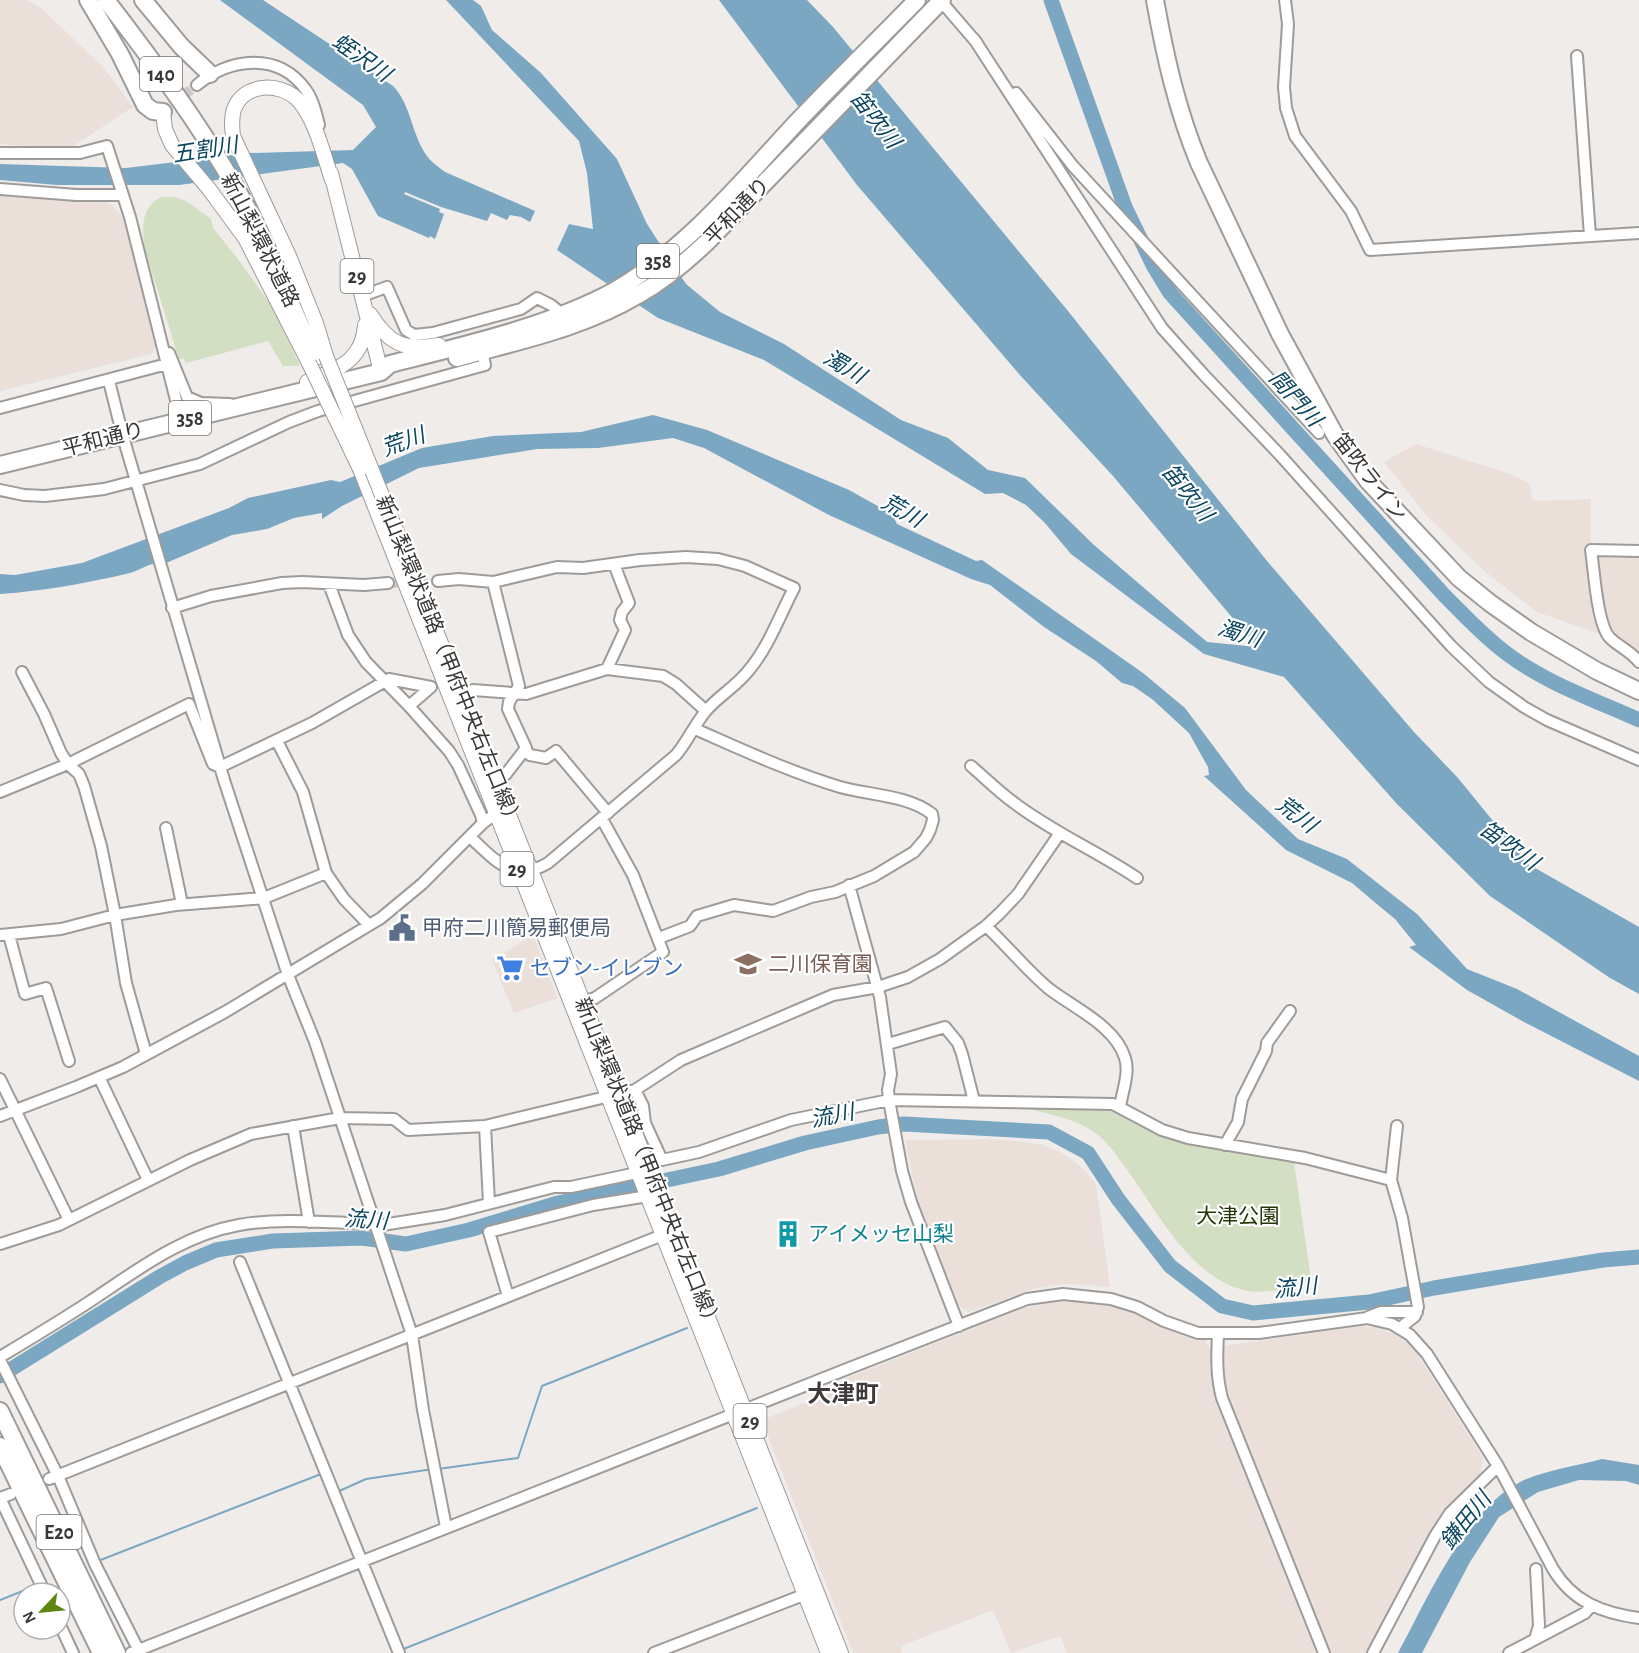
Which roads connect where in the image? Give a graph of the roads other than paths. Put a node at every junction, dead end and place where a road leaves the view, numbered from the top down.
1 (88, 0) edge
2 (105, 0) edge
3 (118, 0) edge
4 (143, 0) edge
5 (917, 0) edge
6 (1153, 0) edge
7 (1285, 0) edge
8 (939, 3) edge
9 (974, 39) junction
10 (1576, 56) dead end
11 (203, 80) joint
12 (167, 109) joint
13 (319, 125) joint
14 (321, 143) junction
15 (225, 148) junction
16 (0, 153) edge
17 (245, 184) junction
18 (0, 189) edge
19 (122, 193) junction
20 (734, 202) junction
21 (1639, 233) edge
22 (1590, 236) junction
23 (272, 245) joint
24 (362, 296) junction
25 (562, 314) junction
26 (513, 330) junction
27 (161, 340) junction
28 (482, 351) junction
29 (317, 359) junction
30 (167, 364) junction
31 (381, 372) junction
32 (109, 381) junction
33 (267, 399) junction
34 (246, 404) junction
35 (0, 408) edge
36 (181, 420) junction
37 (1319, 433) dead end
38 (0, 465) edge
39 (137, 484) junction
40 (0, 490) edge
41 (1639, 550) edge
42 (402, 560) junction
43 (614, 564) junction
44 (438, 581) tunnel mouth
45 (493, 582) junction
46 (388, 583) tunnel mouth
47 (329, 584) junction
48 (171, 604) junction
49 (1639, 662) edge
50 (607, 669) junction
51 (22, 672) dead end
52 (383, 682) junction
53 (473, 690) dead end
54 (1639, 691) edge
55 (516, 694) junction
56 (409, 706) junction
57 (706, 711) junction
58 (695, 729) junction
59 (278, 741) junction
60 (525, 750) junction
61 (1639, 760) edge
62 (68, 764) junction
63 (971, 766) dead end
64 (220, 767) junction
65 (496, 780) junction
66 (0, 792) edge
67 (495, 814) junction
68 (605, 816) junction
69 (483, 823) junction
70 (166, 828) dead end
71 (1060, 833) junction
72 (470, 837) junction
73 (517, 870) junction
74 (532, 871) junction
75 (326, 873) junction
76 (1137, 878) dead end
77 (849, 885) junction
78 (264, 898) junction
79 (182, 904) junction
80 (115, 915) junction
81 (369, 925) junction
82 (987, 926) junction
83 (4, 935) edge
84 (659, 938) junction
85 (288, 975) junction
86 (878, 987) junction
87 (583, 1002) junction
88 (1290, 1011) dead end
89 (888, 1044) junction
90 (146, 1054) junction
91 (69, 1061) dead end
92 (99, 1077) junction
93 (1, 1082) edge
94 (635, 1090) junction
95 (614, 1095) junction
96 (889, 1100) junction
97 (974, 1101) junction
98 (1120, 1107) junction
99 (15, 1111) junction
100 (0, 1116) edge
101 (340, 1118) junction
102 (293, 1126) junction
103 (485, 1126) junction
104 (1397, 1126) dead end
105 (1225, 1145) junction
106 (645, 1173) junction
107 (148, 1180) junction
108 (1391, 1180) junction
109 (650, 1192) junction
110 (489, 1203) junction
111 (69, 1220) junction
112 (309, 1222) junction
113 (376, 1226) junction
114 (669, 1232) junction
115 (0, 1244) edge
116 (240, 1262) dead end
117 (508, 1296) junction
118 (1417, 1312) junction
119 (1367, 1318) junction
120 (959, 1326) junction
121 (1400, 1328) junction
122 (1218, 1333) junction
123 (412, 1335) junction
124 (1, 1360) edge
125 (289, 1384) junction
126 (0, 1411) edge
127 (739, 1412) junction
128 (0, 1446) edge
129 (1498, 1466) junction
130 (53, 1477) junction
131 (11, 1494) dead end
132 (0, 1498) edge
133 (446, 1527) junction
134 (363, 1561) junction
135 (1536, 1569) dead end
136 (39, 1581) edge
137 (806, 1594) junction
138 (1591, 1606) junction
139 (1639, 1618) edge
140 (1535, 1639) junction
141 (136, 1652) edge
142 (1513, 1652) edge
143 (101, 1653) edge
144 (117, 1653) edge
145 (399, 1653) edge
146 (654, 1653) edge
147 (828, 1653) edge
148 (841, 1653) edge
149 (1324, 1653) edge
150 (1373, 1653) edge

1 - 12 highway
2 - 15 highway, 新山梨環状道路 / 140
3 - 15 highway, 新山梨環状道路 / 140
4 - 11 highway
5 - 20 highway, 平和通り / 358
6 - 54 highway, 笛吹ライン
7 - 22 street
8 - 9 street
8 - 20 highway, 平和通り / 358
9 - 37 street
9 - 61 street
10 - 22 street
11 - 13 street
12 - 29 main road
13 - 14 main road, 29
14 - 15 main road, 29
14 - 24 main road, 29
15 - 17 highway, 140
16 - 19 street
17 - 23 highway, 新山梨環状道路 / 140
17 - 29 main road, 29
18 - 19 street
19 - 27 street
20 - 25 highway, 平和通り / 358
20 - 28 highway, 平和通り / 358
21 - 22 street
23 - 29 main road, 新山梨環状道路（甲府中央右左口線） / 29
24 - 25 street
24 - 26 main road
24 - 31 main road, 29
24 - 33 main road
25 - 26 highway, 平和通り / 358
26 - 31 highway, 平和通り / 358
27 - 30 street
27 - 34 street
28 - 31 highway, 平和通り / 358
28 - 39 street
29 - 42 main road, 新山梨環状道路（甲府中央右左口線） / 29, bridge
29 - 42 main road, 新山梨環状道路（甲府中央右左口線） / 29, bridge
30 - 32 street
30 - 36 street
31 - 33 highway, 平和通り / 358
32 - 35 street
32 - 39 street, bridge
33 - 34 highway, 平和通り / 358
34 - 36 highway, 平和通り / 358
36 - 38 highway, 平和通り / 358
39 - 40 street
39 - 48 street
41 - 49 street
42 - 65 main road, 新山梨環状道路（甲府中央右左口線） / 29
42 - 67 main road, 新山梨環状道路（甲府中央右左口線） / 29
43 - 45 street
43 - 50 street
43 - 57 street
44 - 45 street
45 - 55 street
46 - 47 street
47 - 48 street
47 - 52 street
48 - 64 street
50 - 55 street
50 - 57 street
51 - 62 street
52 - 56 street
52 - 56 street
52 - 59 street
53 - 55 street
55 - 60 street
56 - 69 street
57 - 58 street
58 - 68 street
58 - 77 street
59 - 64 street
59 - 75 street
60 - 65 street
60 - 68 street
62 - 64 street
62 - 66 street
62 - 80 street
63 - 71 street
64 - 78 street
65 - 74 main road, 新山梨環状道路（甲府中央右左口線） / 29
67 - 69 street
67 - 73 main road, 新山梨環状道路（甲府中央右左口線） / 29
68 - 74 street
68 - 84 street
69 - 72 street
70 - 79 street
71 - 76 street
71 - 82 street
72 - 73 street
72 - 81 street
73 - 74 street
73 - 95 main road, 新山梨環状道路（甲府中央右左口線） / 29
74 - 87 main road, 新山梨環状道路（甲府中央右左口線） / 29
75 - 78 street
75 - 81 street
77 - 84 street
77 - 86 street
78 - 79 street
78 - 85 street
79 - 80 street
80 - 83 street
80 - 90 street
81 - 85 street
82 - 86 street
82 - 98 street
83 - 91 street
84 - 87 street
85 - 90 street
85 - 101 street
86 - 89 street
86 - 94 street
87 - 95 main road, 新山梨環状道路（甲府中央右左口線） / 29
88 - 105 street
89 - 96 street
89 - 97 street
90 - 92 street
92 - 99 street
92 - 107 street
93 - 99 street
94 - 95 street
94 - 96 street
95 - 103 street
95 - 106 main road, 新山梨環状道路（甲府中央右左口線） / 29
96 - 97 street
96 - 120 street
97 - 98 street
98 - 105 street
99 - 100 street
99 - 111 street
101 - 102 street
101 - 103 street
101 - 113 street
102 - 107 street
102 - 112 street
103 - 110 street
104 - 108 street
105 - 108 street
106 - 109 main road, 新山梨環状道路（甲府中央右左口線） / 29
106 - 110 street
107 - 111 street
108 - 118 street
109 - 114 main road, 新山梨環状道路（甲府中央右左口線） / 29
109 - 117 street
110 - 113 street
111 - 115 street
112 - 113 street
112 - 124 street
113 - 123 street
114 - 117 street
114 - 127 main road, 新山梨環状道路（甲府中央右左口線） / 29
116 - 125 street
117 - 123 street
118 - 119 street
118 - 121 street
119 - 121 street
119 - 122 street
120 - 122 street
120 - 127 street
121 - 129 street
122 - 149 street
123 - 125 street
123 - 133 street
124 - 130 street
125 - 130 street
125 - 134 street
126 - 144 highway, E20
127 - 133 street
127 - 137 main road, 新山梨環状道路（甲府中央右左口線） / 29
127 - 148 main road, 新山梨環状道路（甲府中央右左口線） / 29
128 - 143 highway, E20
129 - 138 street
129 - 150 street
130 - 141 street
131 - 132 street
132 - 136 street
133 - 134 street
134 - 141 street
134 - 145 street
135 - 140 street
137 - 146 street
137 - 147 main road, 新山梨環状道路（甲府中央右左口線） / 29
138 - 139 street
138 - 140 street
140 - 142 street

